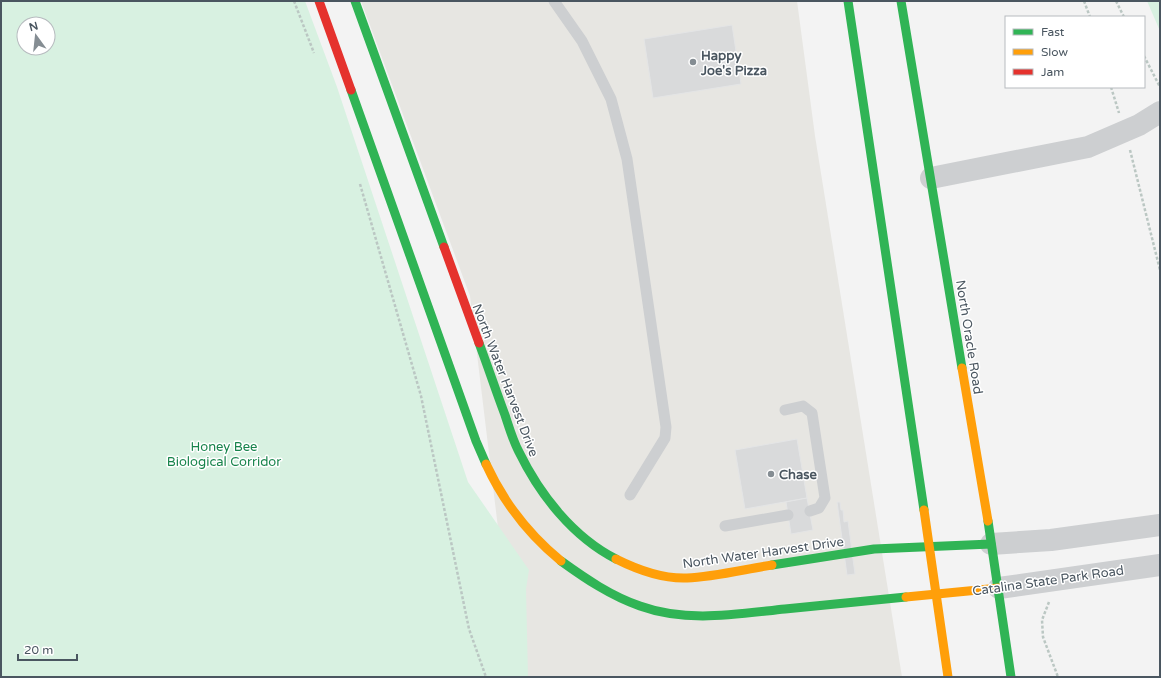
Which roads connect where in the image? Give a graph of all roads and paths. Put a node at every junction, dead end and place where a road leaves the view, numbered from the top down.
1 (294, 1) edge
2 (320, 1) edge
3 (355, 1) edge
4 (554, 1) edge
5 (848, 1) edge
6 (901, 1) edge
7 (1084, 1) edge
8 (1116, 1) edge
9 (1090, 16) edge
10 (1124, 16) edge
11 (314, 55) dead end
12 (1145, 58) edge
13 (1160, 87) edge
14 (1111, 88) edge
15 (1160, 112) edge
16 (1124, 131) junction
17 (931, 178) junction
18 (360, 183) dead end
19 (1160, 270) edge
20 (785, 410) dead end
21 (630, 495) dead end
22 (810, 511) dead end
23 (788, 515) dead end
24 (1160, 525) edge
25 (725, 526) dead end
26 (991, 544) junction
27 (930, 547) junction
28 (1160, 565) edge
29 (998, 588) junction
30 (937, 593) junction
31 (486, 677) edge
32 (948, 677) edge
33 (1011, 677) edge

1 - 11 path
2 - 30 main road
3 - 27 main road, North Water Harvest Drive
4 - 21 lane
5 - 27 main road
6 - 17 main road, North Oracle Road
7 - 9 path
8 - 10 path
12 - 13 path
14 - 16 path
15 - 16 street
16 - 17 street
16 - 19 path
17 - 26 main road, North Oracle Road
18 - 31 path
20 - 22 lane
23 - 25 lane
24 - 26 street
26 - 27 main road, North Water Harvest Drive
26 - 29 main road, North Oracle Road
27 - 30 main road
28 - 29 street, Catalina State Park Road
29 - 30 main road, Catalina State Park Road
29 - 33 main road, North Oracle Road
30 - 32 main road

